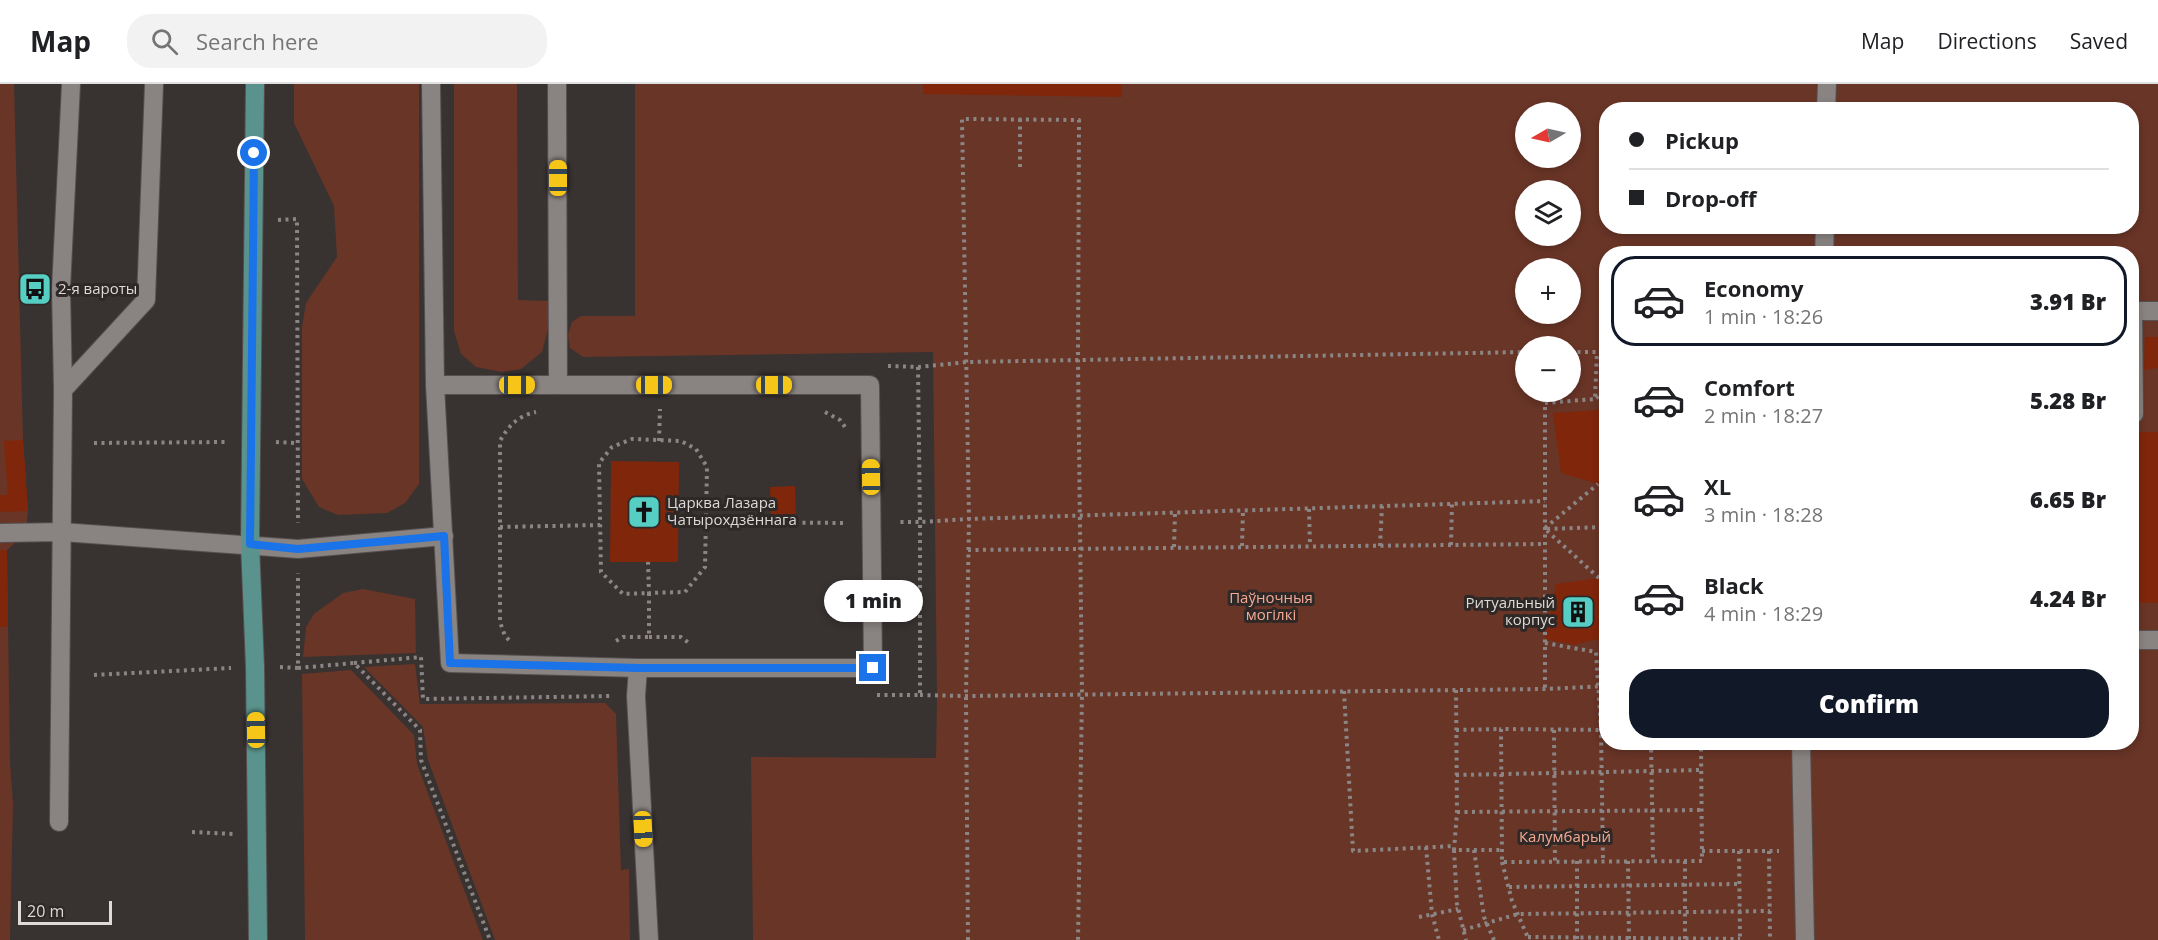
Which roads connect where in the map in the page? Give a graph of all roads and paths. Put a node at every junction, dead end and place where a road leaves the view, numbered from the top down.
1 (71, 84) edge
2 (154, 84) edge
3 (255, 84) edge
4 (431, 84) edge
5 (557, 84) edge
6 (1827, 84) edge
7 (1826, 102) edge
8 (1020, 119) junction
9 (1020, 167) dead end
10 (2158, 310) edge
11 (2139, 311) edge
12 (1515, 352) edge
13 (1581, 352) edge
14 (1597, 352) joint
15 (1078, 361) junction
16 (967, 362) junction
17 (882, 366) dead end
18 (918, 367) junction
19 (435, 385) junction
20 (558, 385) junction
21 (63, 390) junction
22 (1599, 396) edge
23 (1595, 399) junction
24 (1545, 404) joint
25 (649, 409) dead end
26 (660, 409) junction
27 (671, 409) dead end
28 (816, 410) dead end
29 (545, 411) dead end
30 (848, 434) dead end
31 (659, 441) junction
32 (252, 442) junction
33 (296, 442) dead end
34 (94, 443) dead end
35 (1598, 484) dead end
36 (1545, 501) junction
37 (1452, 504) junction
38 (1382, 506) junction
39 (1309, 509) junction
40 (1243, 511) junction
41 (849, 512) dead end
42 (1175, 513) junction
43 (1080, 516) junction
44 (969, 519) junction
45 (705, 522) junction
46 (849, 523) junction
47 (600, 525) junction
48 (500, 527) junction
49 (1599, 527) edge
50 (1545, 529) junction
51 (62, 532) junction
52 (0, 533) edge
53 (849, 534) dead end
54 (444, 536) junction
55 (250, 544) junction
56 (1545, 544) junction
57 (1451, 545) junction
58 (1242, 546) junction
59 (1310, 546) junction
60 (1380, 546) junction
61 (1174, 547) junction
62 (1081, 548) junction
63 (968, 550) junction
64 (648, 562) dead end
65 (1599, 578) dead end
66 (649, 593) junction
67 (649, 629) dead end
68 (649, 637) dead end
69 (2139, 640) edge
70 (2158, 640) edge
71 (1545, 643) junction
72 (515, 646) dead end
73 (697, 649) dead end
74 (298, 668) dead end
75 (638, 668) junction
76 (1598, 686) junction
77 (1545, 689) junction
78 (1456, 690) junction
79 (1344, 691) junction
80 (1599, 693) edge
81 (1082, 694) junction
82 (920, 695) dead end
83 (966, 696) junction
84 (1501, 729) junction
85 (1456, 730) junction
86 (1554, 730) junction
87 (1599, 730) edge
88 (1603, 750) edge
89 (1651, 750) edge
90 (1701, 750) edge
91 (1801, 750) edge
92 (1701, 770) junction
93 (1652, 771) junction
94 (1601, 772) junction
95 (1554, 773) junction
96 (1502, 774) junction
97 (1456, 775) junction
98 (1702, 810) junction
99 (1554, 811) junction
100 (1602, 811) junction
101 (1652, 811) junction
102 (1457, 812) junction
103 (1502, 812) junction
104 (59, 822) dead end
105 (192, 832) dead end
106 (257, 836) junction
107 (1426, 847) junction
108 (1454, 848) junction
109 (1474, 850) junction
110 (1502, 850) junction
111 (1739, 851) junction
112 (1769, 851) junction
113 (1784, 851) dead end
114 (1702, 852) junction
115 (1555, 861) junction
116 (1577, 861) junction
117 (1603, 861) junction
118 (1628, 861) junction
119 (1653, 861) junction
120 (1685, 861) junction
121 (1502, 862) junction
122 (1685, 884) junction
123 (1739, 884) junction
124 (1628, 885) junction
125 (1577, 886) junction
126 (1509, 887) junction
127 (1458, 909) junction
128 (1770, 911) junction
129 (1686, 912) junction
130 (1739, 912) junction
131 (1577, 913) junction
132 (1629, 913) junction
133 (1432, 914) junction
134 (1518, 914) junction
135 (1419, 917) dead end
136 (1487, 923) junction
137 (1462, 930) junction
138 (1528, 939) edge
139 (1577, 939) edge
140 (1629, 939) edge
141 (1685, 939) edge
142 (1740, 939) edge
143 (258, 940) edge
144 (490, 940) edge
145 (649, 940) edge
146 (968, 940) edge
147 (1078, 940) edge
148 (1439, 940) edge
149 (1466, 940) edge
150 (1494, 940) edge
151 (1770, 940) edge
152 (1805, 940) edge

1 - 21 lane
2 - 21 lane
3 - 32 main road
4 - 19 lane
5 - 20 lane
6 - 7 lane
8 - 9 path
8 - 15 path
8 - 16 path
10 - 11 lane
12 - 15 path
13 - 14 path
14 - 23 path
15 - 16 path
15 - 43 path
16 - 18 path
16 - 44 path
17 - 18 path
18 - 44 path
19 - 20 lane
19 - 54 lane
20 - 75 lane
21 - 51 lane
22 - 23 path
23 - 24 path
24 - 36 path
25 - 26 path
26 - 27 path
26 - 31 path
28 - 30 path
29 - 48 path
31 - 45 path
31 - 47 path
32 - 33 path
32 - 34 path
32 - 55 main road
35 - 50 path
36 - 37 path
36 - 50 path
37 - 38 path
37 - 57 path
38 - 39 path
38 - 60 path
39 - 40 path
39 - 59 path
40 - 42 path
40 - 58 path
41 - 46 path
42 - 43 path
42 - 61 path
43 - 44 path
43 - 62 path
44 - 63 path
45 - 46 path
45 - 66 path
46 - 53 path
47 - 48 path
47 - 66 path
48 - 72 path
49 - 50 path
50 - 56 path
50 - 65 path
51 - 52 lane
51 - 55 lane
51 - 104 lane
54 - 55 lane
54 - 75 lane
55 - 106 main road
56 - 57 path
56 - 71 path
57 - 60 path
58 - 59 path
58 - 61 path
59 - 60 path
61 - 62 path
62 - 63 path
62 - 81 path
63 - 83 path
64 - 66 path
66 - 67 path
68 - 73 path
69 - 70 lane
71 - 76 path
71 - 77 path
74 - 144 path
75 - 145 lane
76 - 77 path
76 - 80 path
77 - 78 path
78 - 79 path
78 - 85 path
79 - 81 path
79 - 107 path
81 - 83 path
81 - 147 path
82 - 83 path
83 - 146 path
84 - 85 path
84 - 86 path
84 - 96 path
85 - 97 path
86 - 87 path
86 - 95 path
88 - 94 path
89 - 93 path
90 - 92 path
91 - 152 lane
92 - 93 path
92 - 98 path
93 - 94 path
93 - 101 path
94 - 95 path
94 - 100 path
95 - 96 path
95 - 99 path
96 - 97 path
96 - 103 path
97 - 102 path
98 - 101 path
98 - 114 path
99 - 100 path
99 - 103 path
99 - 115 path
100 - 101 path
100 - 117 path
101 - 119 path
102 - 103 path
102 - 108 path
103 - 110 path
105 - 106 path
106 - 143 main road
107 - 108 path
107 - 133 path
108 - 109 path
108 - 127 path
109 - 110 path
109 - 136 path
110 - 121 path
111 - 112 path
111 - 114 path
111 - 123 path
112 - 113 path
112 - 128 path
114 - 120 path
115 - 116 path
115 - 121 path
116 - 117 path
116 - 125 path
117 - 118 path
118 - 119 path
118 - 124 path
119 - 120 path
120 - 122 path
121 - 126 path
122 - 123 path
122 - 124 path
122 - 129 path
123 - 130 path
124 - 125 path
124 - 132 path
125 - 126 path
125 - 131 path
126 - 134 path
127 - 133 path
127 - 137 path
128 - 130 path
128 - 151 path
129 - 130 path
129 - 132 path
129 - 141 path
130 - 142 path
131 - 132 path
131 - 134 path
131 - 139 path
132 - 140 path
133 - 135 path
133 - 148 path
134 - 136 path
134 - 138 path
136 - 137 path
136 - 150 path
137 - 149 path
138 - 139 path
139 - 140 path
140 - 141 path
141 - 142 path

